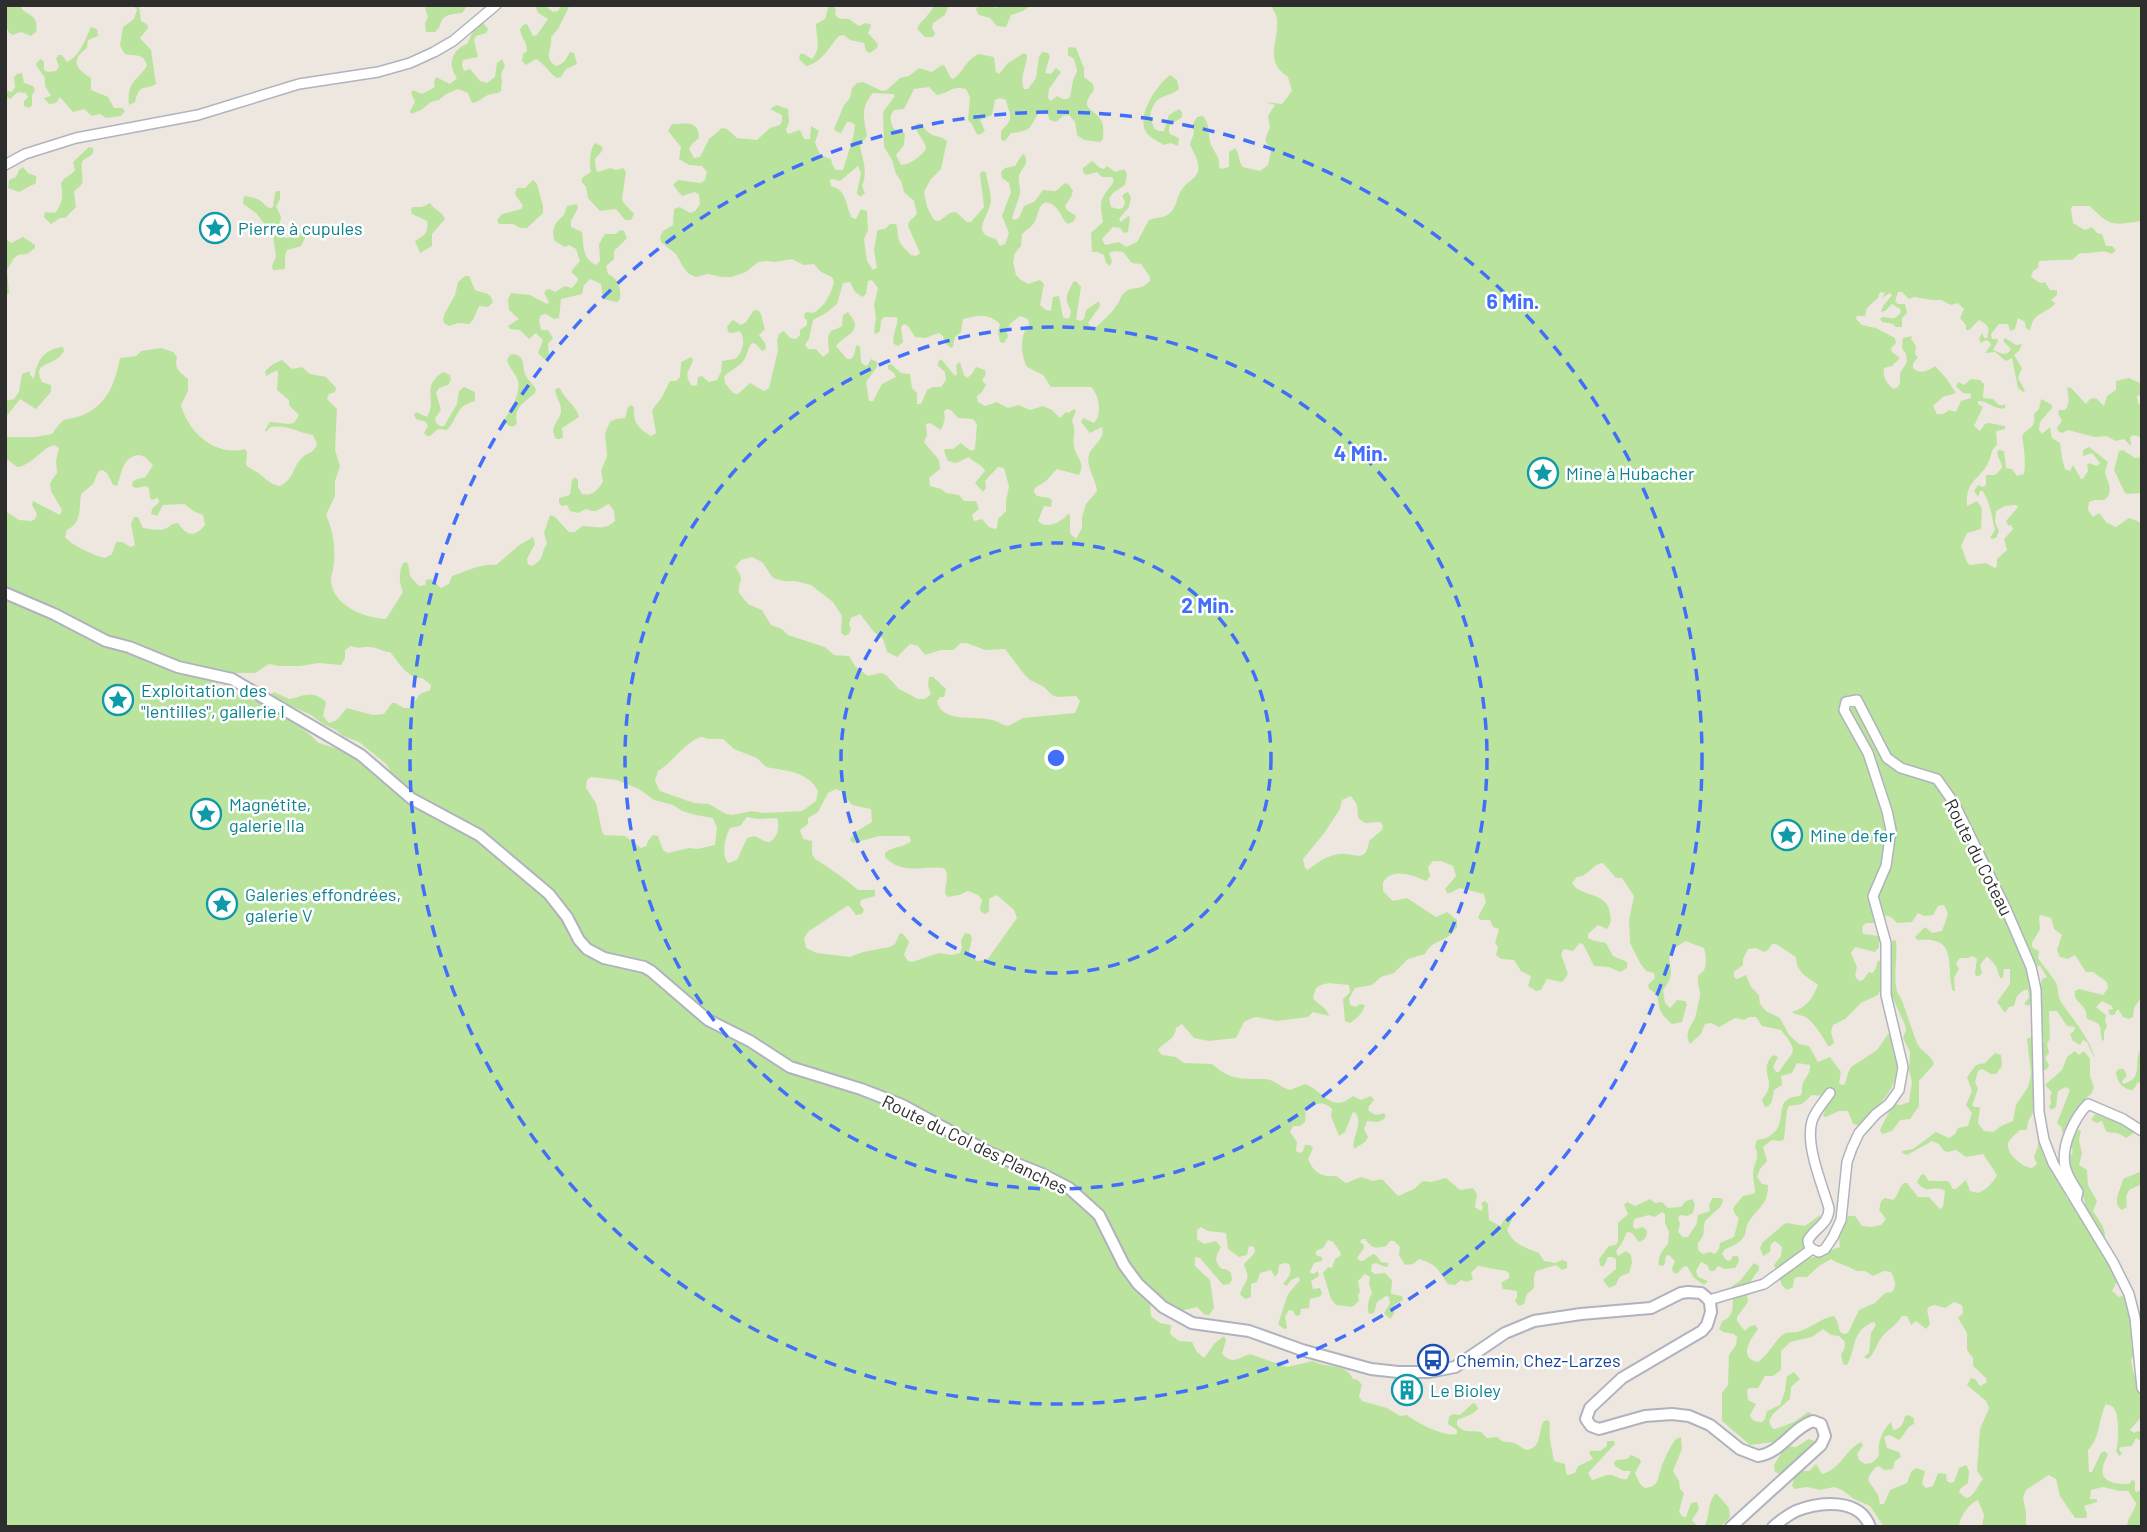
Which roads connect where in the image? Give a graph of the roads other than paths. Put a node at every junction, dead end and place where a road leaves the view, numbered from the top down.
1 (496, 5) edge
2 (5, 165) edge
3 (5, 593) edge
4 (1830, 1093) dead end
5 (2142, 1131) edge
6 (2076, 1200) junction
7 (1812, 1249) junction
8 (1709, 1300) junction
9 (2142, 1388) edge
10 (1731, 1527) edge
11 (1773, 1527) edge
12 (1870, 1527) edge

1 - 2 street
3 - 8 street, Route du Col des Planches
4 - 7 street, Route du Coteau
5 - 6 street
6 - 7 street, Route du Coteau
6 - 9 street, Route du Coteau
7 - 8 street, Route du Coteau
8 - 10 street
11 - 12 street

